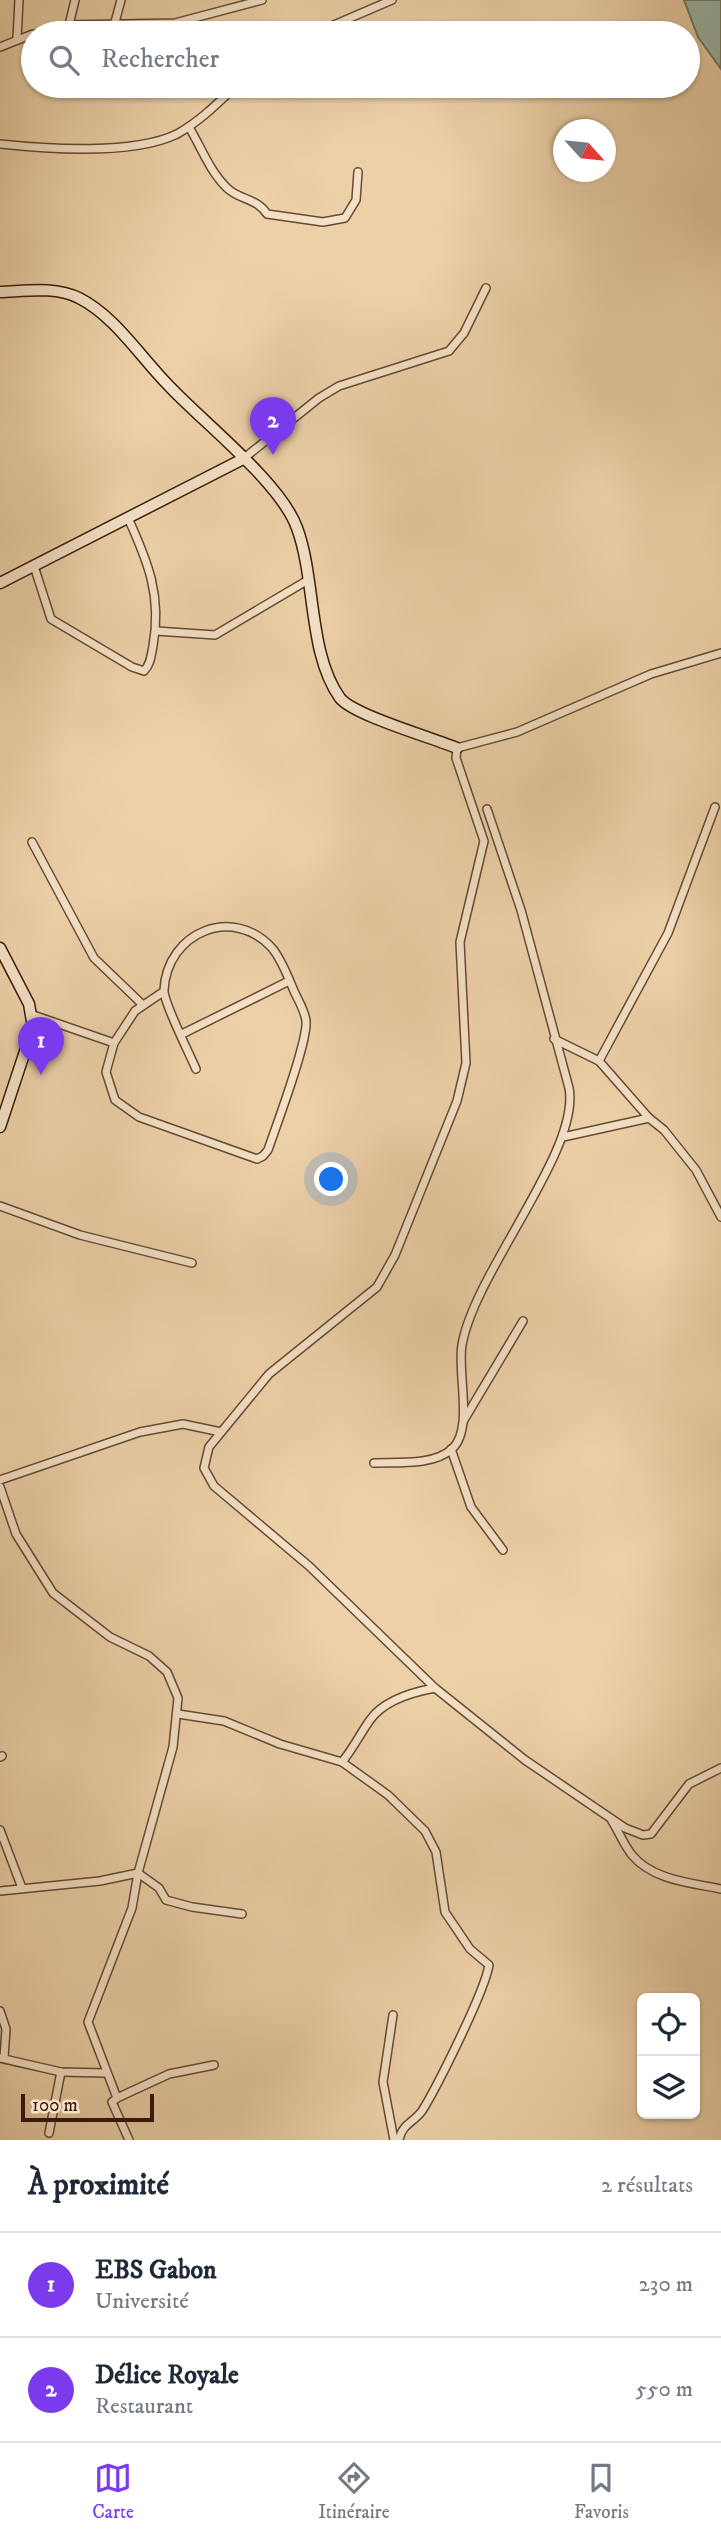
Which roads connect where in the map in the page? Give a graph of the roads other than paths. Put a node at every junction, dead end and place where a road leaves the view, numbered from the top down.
1 (19, 0) edge
2 (75, 0) edge
3 (121, 0) edge
4 (262, 0) edge
5 (392, 0) edge
6 (70, 21) edge
7 (115, 21) edge
8 (183, 21) edge
9 (343, 21) edge
10 (21, 37) edge
11 (17, 38) junction
12 (0, 47) edge
13 (222, 98) edge
14 (189, 127) junction
15 (0, 144) edge
16 (358, 172) dead end
17 (485, 288) dead end
18 (0, 292) edge
19 (243, 459) junction
20 (128, 518) junction
21 (34, 566) junction
22 (309, 580) junction
23 (0, 583) edge
24 (156, 631) junction
25 (721, 653) edge
26 (457, 748) junction
27 (715, 807) dead end
28 (487, 809) dead end
29 (32, 842) dead end
30 (0, 948) edge
31 (289, 981) junction
32 (163, 992) junction
33 (143, 1005) junction
34 (33, 1015) junction
35 (182, 1034) junction
36 (554, 1039) junction
37 (114, 1043) junction
38 (599, 1061) junction
39 (196, 1069) dead end
40 (649, 1118) junction
41 (0, 1127) edge
42 (563, 1137) junction
43 (0, 1206) edge
44 (721, 1217) edge
45 (192, 1263) dead end
46 (523, 1321) dead end
47 (464, 1421) junction
48 (220, 1432) junction
49 (451, 1450) junction
50 (374, 1463) dead end
51 (0, 1480) edge
52 (0, 1487) edge
53 (503, 1550) dead end
54 (435, 1688) junction
55 (178, 1714) junction
56 (342, 1762) junction
57 (721, 1769) edge
58 (612, 1821) junction
59 (0, 1830) edge
60 (138, 1873) junction
61 (22, 1888) junction
62 (721, 1889) edge
63 (0, 1891) edge
64 (242, 1914) dead end
65 (0, 2011) edge
66 (393, 2015) dead end
67 (2, 2058) edge
68 (214, 2065) dead end
69 (61, 2072) junction
70 (105, 2073) junction
71 (117, 2098) junction
72 (49, 2133) dead end
73 (129, 2140) edge
74 (396, 2140) edge

1 - 11 street
2 - 6 street
3 - 7 street
4 - 8 street
5 - 9 street
10 - 11 street
11 - 12 street
13 - 14 street
14 - 15 street
14 - 16 street
17 - 19 street
18 - 19 street
19 - 20 street
19 - 22 street
20 - 21 street
20 - 24 street
21 - 23 street
21 - 24 street
22 - 24 street
22 - 26 street
25 - 26 street
26 - 48 street
27 - 38 street
28 - 36 street
29 - 33 street
30 - 34 street
31 - 32 street
31 - 35 street
31 - 37 street
32 - 33 street
32 - 35 street
33 - 37 street
34 - 37 street
34 - 41 street
35 - 39 street
36 - 38 street
36 - 42 street
38 - 40 street
40 - 42 street
40 - 44 street
42 - 47 street
43 - 45 street
46 - 47 street
47 - 49 street
48 - 51 street
48 - 54 street
49 - 50 street
49 - 53 street
52 - 55 street
54 - 56 street
54 - 58 street
55 - 56 street
55 - 60 street
56 - 74 street
57 - 58 street
58 - 62 street
59 - 61 street
60 - 61 street
60 - 64 street
60 - 70 street
61 - 63 street
65 - 67 street
66 - 74 street
67 - 69 street
68 - 71 street
69 - 70 street
69 - 72 street
70 - 71 street
71 - 73 street

